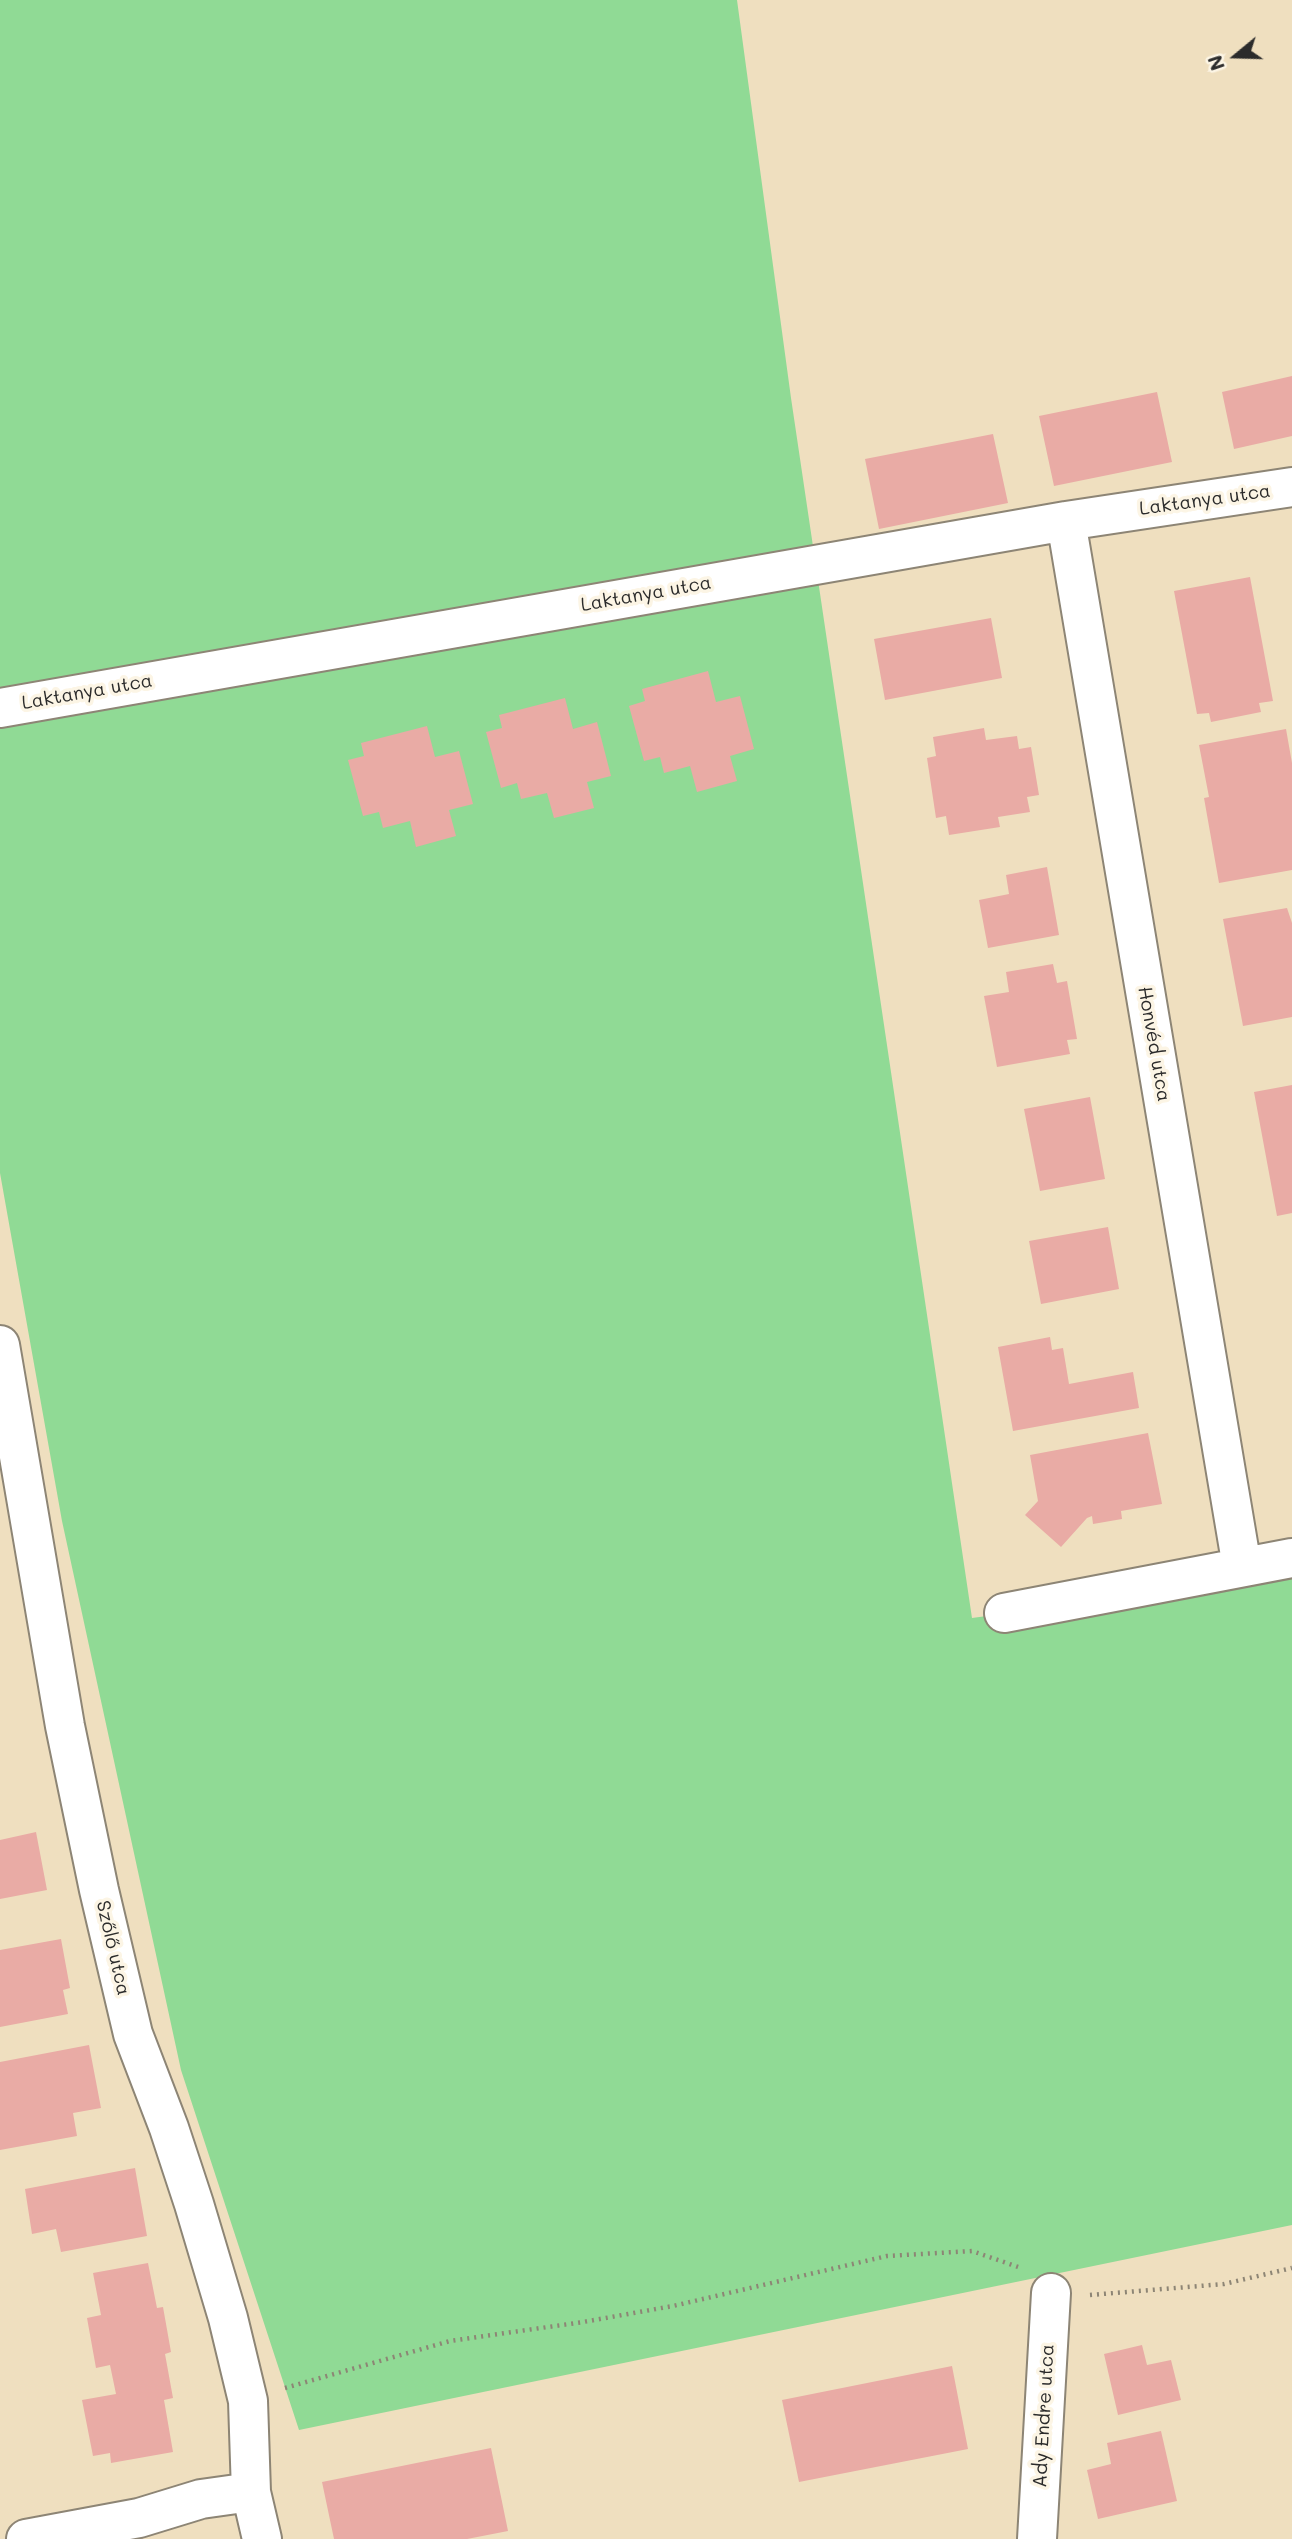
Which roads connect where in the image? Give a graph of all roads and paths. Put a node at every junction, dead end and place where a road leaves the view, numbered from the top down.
1 (1292, 487) edge
2 (1066, 521) junction
3 (0, 708) edge
4 (0, 1345) edge
5 (1292, 1558) edge
6 (1242, 1567) junction
7 (1004, 1613) dead end
8 (1292, 2268) edge
9 (1051, 2293) junction
10 (248, 2401) junction
11 (251, 2492) junction
12 (26, 2539) edge
13 (262, 2539) edge
14 (1037, 2539) edge

1 - 2 street, Laktanya utca
2 - 3 street, Laktanya utca
2 - 6 street, Honvéd utca
4 - 10 street, Szőlő utca
5 - 6 street
6 - 7 street
8 - 9 path
9 - 10 path
9 - 14 street, Ady Endre utca
10 - 11 street, Szőlő utca
11 - 12 street
11 - 13 street, Szőlő utca

